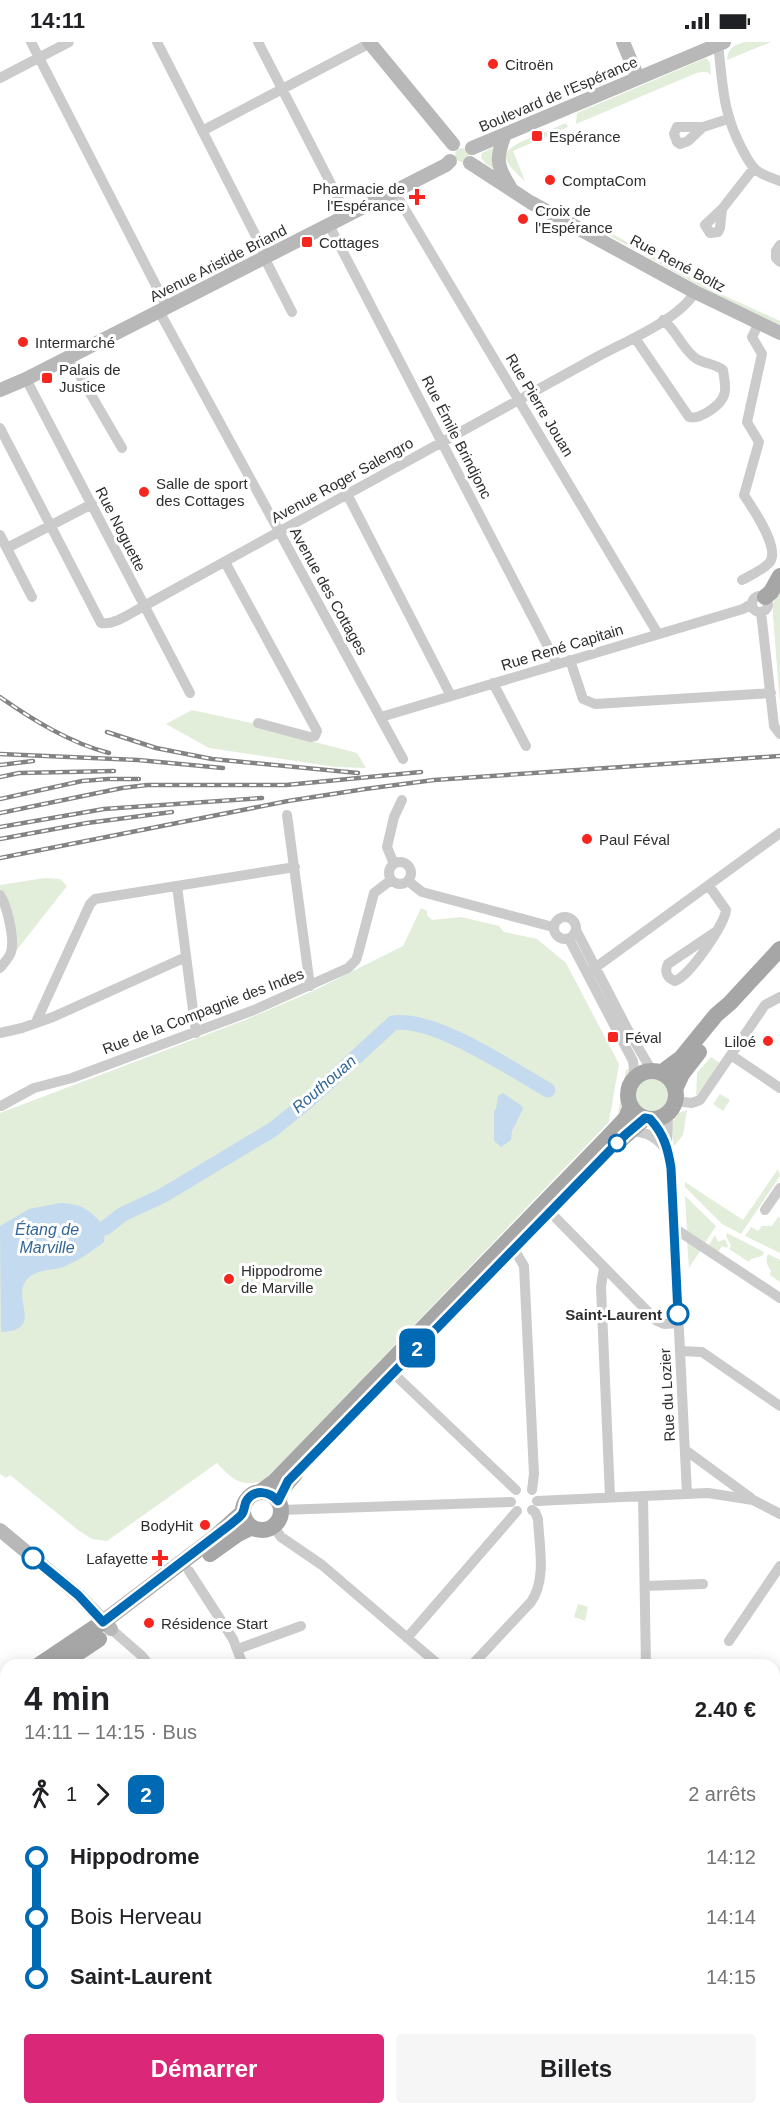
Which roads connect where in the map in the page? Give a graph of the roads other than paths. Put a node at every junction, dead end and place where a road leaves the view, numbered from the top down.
1 (31, 42) edge
2 (69, 42) edge
3 (156, 42) edge
4 (258, 42) edge
5 (623, 42) edge
6 (370, 43) edge
7 (721, 43) edge
8 (39, 58) junction
9 (0, 78) edge
10 (638, 78) junction
11 (282, 90) junction
12 (728, 119) junction
13 (703, 128) dead end
14 (202, 131) junction
15 (505, 134) junction
16 (453, 144) junction
17 (472, 148) junction
18 (450, 161) junction
19 (470, 163) junction
20 (754, 168) junction
21 (780, 181) edge
22 (394, 191) junction
23 (512, 191) junction
24 (722, 209) dead end
25 (347, 215) junction
26 (329, 225) junction
27 (780, 245) edge
28 (266, 257) junction
29 (780, 262) edge
30 (696, 292) junction
31 (163, 309) junction
32 (292, 312) dead end
33 (663, 320) junction
34 (759, 323) junction
35 (780, 333) edge
36 (635, 338) junction
37 (69, 357) junction
38 (26, 379) junction
39 (0, 390) edge
40 (519, 400) junction
41 (0, 428) edge
42 (442, 442) junction
43 (122, 448) dead end
44 (347, 494) junction
45 (92, 504) junction
46 (50, 526) junction
47 (279, 531) junction
48 (0, 535) edge
49 (7, 548) junction
50 (225, 562) junction
51 (780, 576) edge
52 (742, 580) dead end
53 (32, 597) dead end
54 (759, 604) junction
55 (144, 606) junction
56 (658, 634) junction
57 (570, 660) junction
58 (557, 664) junction
59 (493, 683) junction
60 (190, 693) dead end
61 (771, 693) junction
62 (451, 696) junction
63 (381, 717) junction
64 (258, 723) dead end
65 (780, 734) edge
66 (526, 746) dead end
67 (403, 759) dead end
68 (402, 800) dead end
69 (287, 814) dead end
70 (780, 833) edge
71 (394, 864) junction
72 (295, 867) junction
73 (392, 880) junction
74 (408, 881) junction
75 (177, 886) junction
76 (709, 886) junction
77 (0, 895) edge
78 (553, 927) junction
79 (717, 931) junction
80 (572, 934) junction
81 (780, 936) edge
82 (780, 949) edge
83 (186, 957) junction
84 (780, 957) edge
85 (780, 964) edge
86 (0, 968) edge
87 (592, 970) junction
88 (310, 986) junction
89 (751, 992) junction
90 (780, 997) edge
91 (716, 1015) junction
92 (36, 1022) junction
93 (0, 1033) edge
94 (196, 1033) junction
95 (731, 1055) junction
96 (657, 1072) junction
97 (635, 1078) junction
98 (780, 1088) edge
99 (673, 1101) junction
100 (0, 1106) edge
101 (631, 1106) junction
102 (647, 1119) junction
103 (629, 1131) junction
104 (668, 1149) junction
105 (780, 1188) edge
106 (765, 1210) dead end
107 (550, 1212) junction
108 (674, 1228) junction
109 (514, 1249) junction
110 (604, 1267) junction
111 (780, 1298) edge
112 (678, 1323) junction
113 (680, 1351) junction
114 (393, 1373) junction
115 (780, 1406) edge
116 (685, 1453) junction
117 (516, 1490) junction
118 (532, 1490) junction
119 (260, 1492) junction
120 (687, 1494) junction
121 (643, 1496) junction
122 (610, 1497) junction
123 (753, 1500) junction
124 (279, 1505) junction
125 (534, 1506) junction
126 (514, 1507) junction
127 (780, 1514) edge
128 (247, 1520) junction
129 (273, 1526) junction
130 (0, 1530) edge
131 (780, 1566) edge
132 (189, 1571) junction
133 (703, 1584) dead end
134 (645, 1586) junction
135 (107, 1625) junction
136 (301, 1626) dead end
137 (407, 1638) junction
138 (729, 1641) dead end
139 (238, 1649) junction
140 (49, 1659) edge
141 (67, 1659) edge
142 (144, 1659) edge
143 (241, 1659) edge
144 (432, 1659) edge
145 (478, 1659) edge
146 (646, 1659) edge

1 - 8 street, Avenue des Cottages
2 - 8 street
3 - 14 street
4 - 11 street
5 - 10 main road
6 - 11 street
6 - 16 main road
7 - 10 main road, Boulevard de l'Espérance
7 - 12 street
8 - 9 street
8 - 31 street, Avenue des Cottages
10 - 15 main road, Boulevard de l'Espérance
11 - 14 street
11 - 25 street
12 - 13 street
12 - 20 street
14 - 28 street
15 - 17 main road, Boulevard de l'Espérance
15 - 23 main road
16 - 17 main road
16 - 18 main road
17 - 19 main road
18 - 19 main road
18 - 22 main road, Avenue Aristide Briand
19 - 23 main road, Rue René Boltz
20 - 21 street
20 - 24 street
22 - 25 main road, Avenue Aristide Briand
22 - 40 street, Rue Pierre Jouan
23 - 30 main road, Rue René Boltz
25 - 26 main road, Avenue Aristide Briand
26 - 28 main road, Avenue Aristide Briand
26 - 42 street, Rue Émile Brindjonc
27 - 29 street
28 - 31 main road, Avenue Aristide Briand
28 - 32 street
30 - 33 street, Avenue Roger Salengro
30 - 34 main road, Rue René Boltz
31 - 37 main road, Avenue Aristide Briand
31 - 47 street, Avenue des Cottages
33 - 36 street, Avenue Roger Salengro
33 - 36 street
34 - 35 main road, Rue René Boltz
34 - 52 street
36 - 40 street, Avenue Roger Salengro
37 - 38 main road, Avenue Aristide Briand
37 - 43 street
38 - 39 main road, Avenue Aristide Briand
38 - 45 street, Rue Noguette
40 - 42 street, Avenue Roger Salengro
40 - 56 street, Rue Pierre Jouan
41 - 46 street
42 - 44 street, Avenue Roger Salengro
42 - 58 street, Rue Émile Brindjonc
44 - 47 street, Avenue Roger Salengro
44 - 62 street
45 - 46 street
45 - 55 street, Rue Noguette
46 - 49 street
46 - 55 street, Avenue Roger Salengro
47 - 50 street, Avenue Roger Salengro
47 - 63 street, Avenue des Cottages
48 - 49 street
49 - 53 street
50 - 55 street, Avenue Roger Salengro
50 - 64 street
51 - 54 main road
54 - 56 street, Rue René Capitain
54 - 61 street
55 - 60 street, Rue Noguette
56 - 57 street, Rue René Capitain
57 - 58 street, Rue René Capitain
57 - 61 street
58 - 59 street, Rue René Capitain
59 - 62 street, Rue René Capitain
59 - 66 street
61 - 65 street
62 - 63 street, Rue René Capitain
63 - 67 street, Avenue des Cottages
68 - 71 street
69 - 72 street
70 - 76 street
71 - 73 street
71 - 74 street
72 - 75 street
72 - 88 street
73 - 74 street
73 - 88 street, Rue de la Compagnie des Indes
74 - 78 street
75 - 83 street
75 - 92 street
76 - 79 street
76 - 87 street
77 - 86 street
78 - 80 street
78 - 80 street
79 - 79 street
80 - 87 street
81 - 91 main road
82 - 91 main road
83 - 92 street
83 - 94 street
84 - 89 main road
85 - 89 main road
87 - 96 street
87 - 97 street
88 - 94 street, Rue de la Compagnie des Indes
89 - 99 main road
90 - 95 street
91 - 96 main road
92 - 93 street
94 - 100 street, Rue de la Compagnie des Indes
95 - 98 street
95 - 99 street
96 - 97 main road
96 - 99 main road
97 - 101 main road
99 - 102 main road
99 - 104 street, Rue du Lozier
101 - 102 main road
101 - 119 main road
102 - 103 main road
102 - 104 street, Rue du Lozier
103 - 104 street
103 - 107 main road
104 - 108 street, Rue du Lozier
105 - 106 street
107 - 109 main road
107 - 110 street
108 - 111 street
108 - 112 street, Rue du Lozier
109 - 114 main road
109 - 118 street
110 - 112 street
110 - 122 street
112 - 113 street, Rue du Lozier
113 - 115 street
113 - 116 street, Rue du Lozier
114 - 117 street
114 - 124 main road
116 - 120 street, Rue du Lozier
116 - 123 street
117 - 118 street
117 - 126 street
118 - 125 street
119 - 124 main road
119 - 128 main road
120 - 121 street
120 - 123 street
121 - 122 street
121 - 134 street
122 - 125 street
123 - 127 street
124 - 126 street
124 - 129 main road
125 - 126 street
125 - 145 street
126 - 137 street
128 - 129 main road
128 - 132 main road
128 - 135 main road
129 - 137 street
130 - 135 main road
131 - 138 street
132 - 135 main road
132 - 139 street
133 - 134 street
134 - 146 street
135 - 140 main road
135 - 141 main road
135 - 142 street
136 - 139 street
137 - 144 street
139 - 143 street

